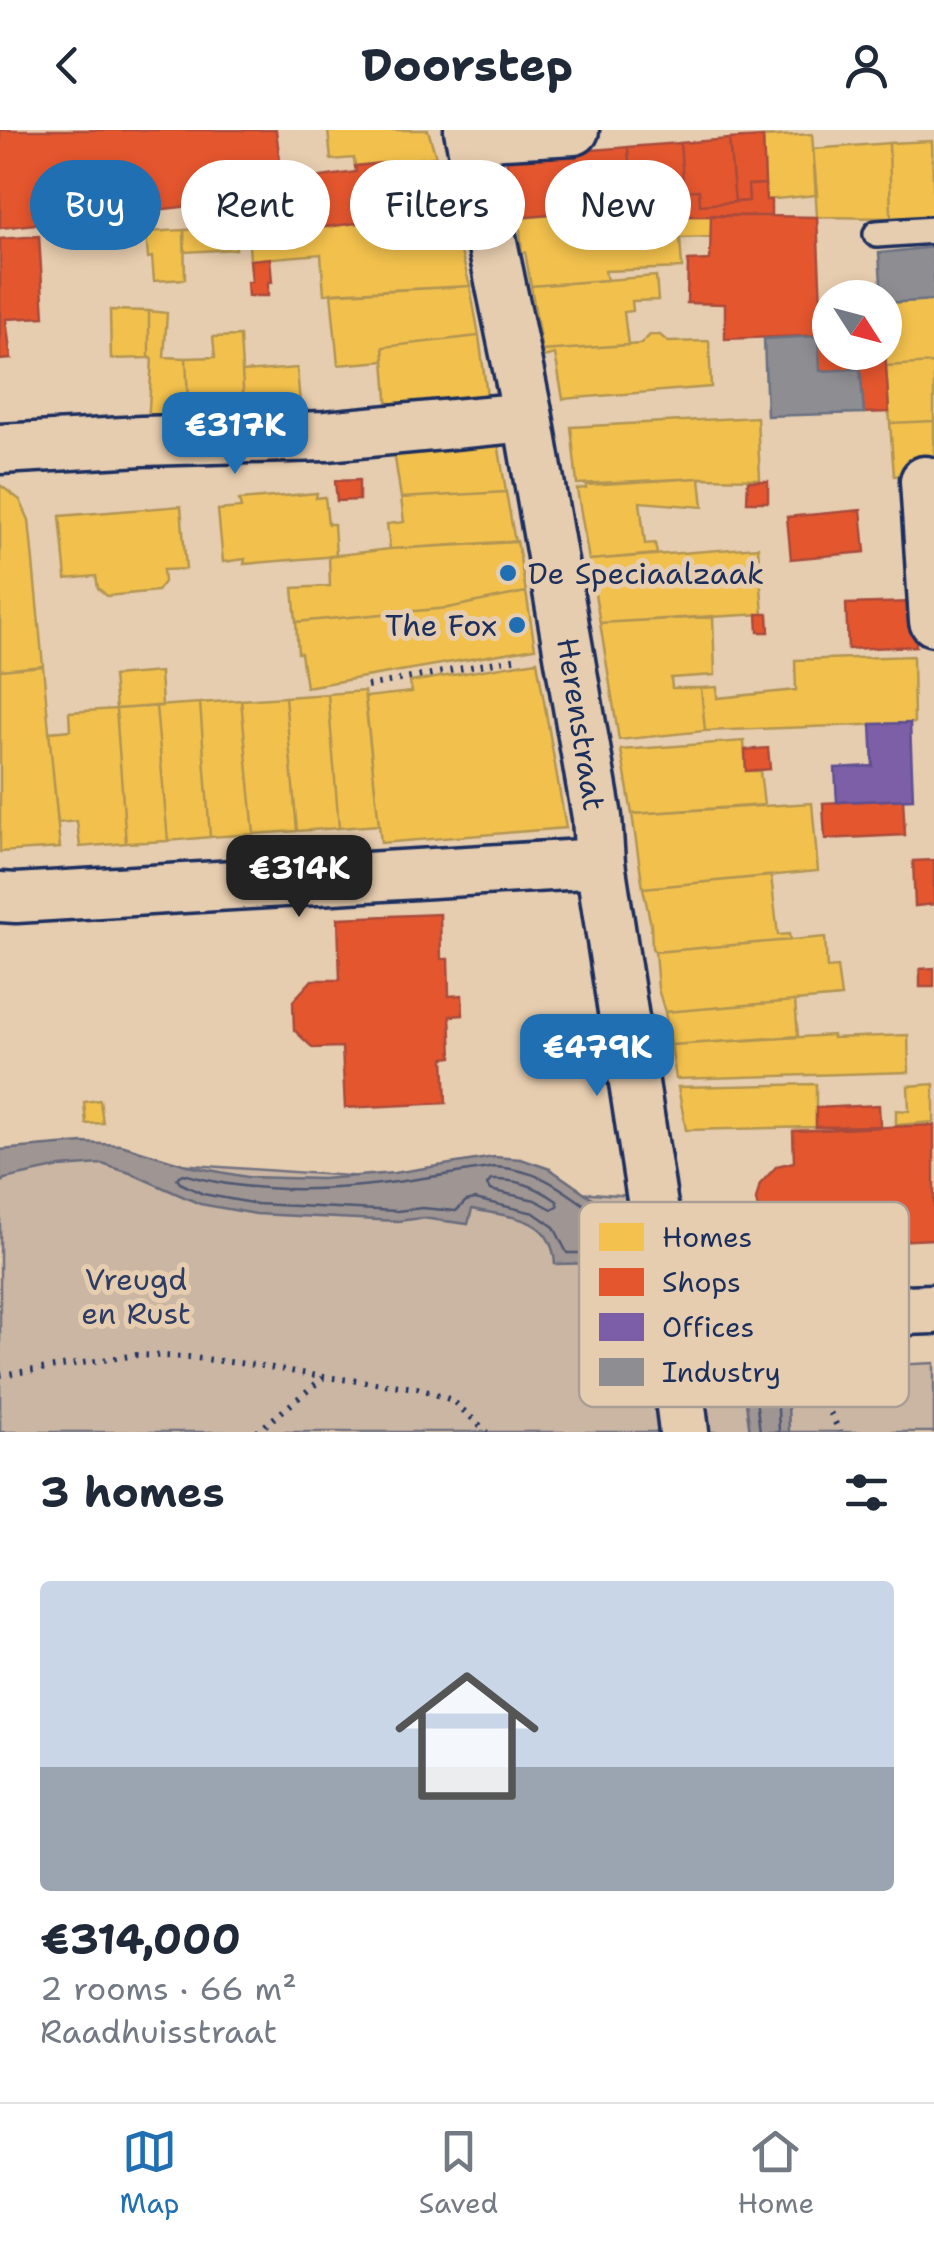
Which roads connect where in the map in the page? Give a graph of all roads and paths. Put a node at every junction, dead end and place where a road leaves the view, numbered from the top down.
1 (574, 130) edge
2 (469, 133) edge
3 (934, 230) edge
4 (877, 234) dead end
5 (528, 418) junction
6 (0, 449) edge
7 (929, 512) edge
8 (934, 620) edge
9 (518, 658) dead end
10 (366, 686) dead end
11 (600, 863) junction
12 (0, 897) edge
13 (652, 1202) edge
14 (934, 1309) edge
15 (909, 1310) edge
16 (0, 1374) edge
17 (324, 1377) junction
18 (681, 1407) edge
19 (826, 1407) edge
20 (257, 1432) edge
21 (487, 1432) edge
22 (684, 1432) edge
23 (840, 1432) edge

1 - 2 street
2 - 5 street, Herenstraat
3 - 4 lane
5 - 6 street
5 - 11 street, Herenstraat
7 - 8 street
9 - 10 path
11 - 12 street
11 - 13 street, Herenstraat
14 - 15 street
16 - 17 path
17 - 20 path
17 - 21 path
18 - 22 street, Herenstraat
19 - 23 path

